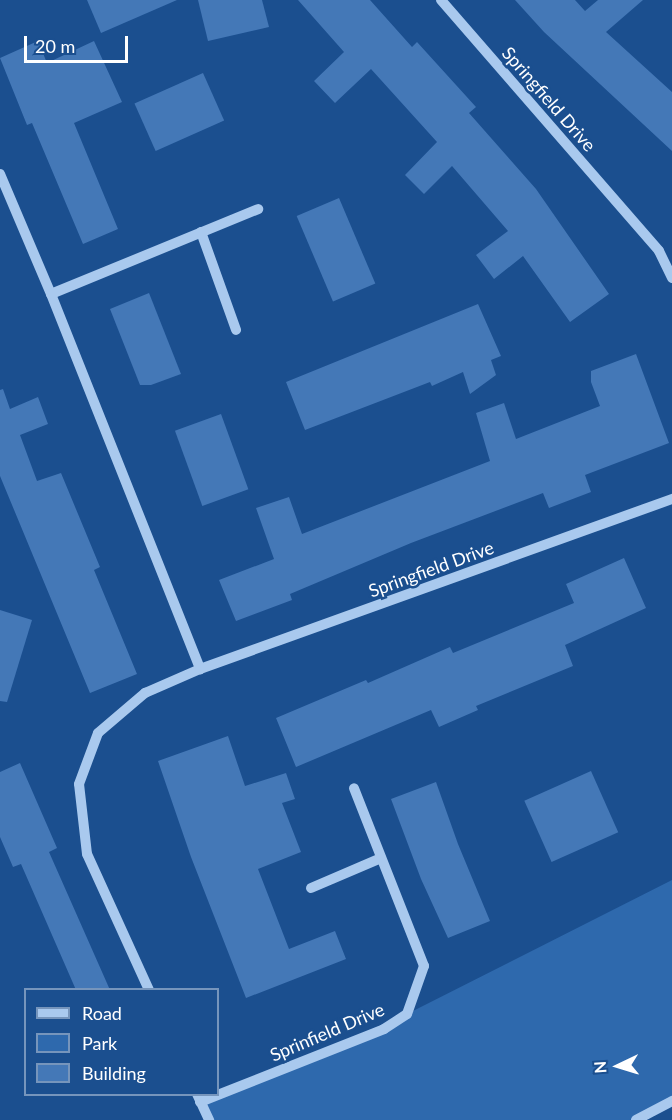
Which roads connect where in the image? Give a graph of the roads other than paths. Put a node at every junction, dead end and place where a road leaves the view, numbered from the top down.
1 (441, 0) edge
2 (0, 174) edge
3 (3, 190) edge
4 (258, 208) dead end
5 (201, 232) junction
6 (672, 278) edge
7 (51, 294) junction
8 (236, 330) dead end
9 (672, 499) edge
10 (200, 669) junction
11 (354, 788) dead end
12 (381, 858) junction
13 (311, 888) dead end
14 (148, 988) edge
15 (219, 1091) edge
16 (199, 1098) edge
17 (672, 1101) edge
18 (209, 1120) edge
19 (636, 1120) edge

1 - 6 street, Springfield Drive
2 - 3 street
3 - 7 street
4 - 5 street
5 - 7 street
5 - 8 street
7 - 10 street
9 - 10 street, Springfield Drive
10 - 14 street, Springfield Drive
11 - 12 street, Sprinfield Drive
12 - 13 street
12 - 15 street, Sprinfield Drive
16 - 18 street
17 - 19 street

